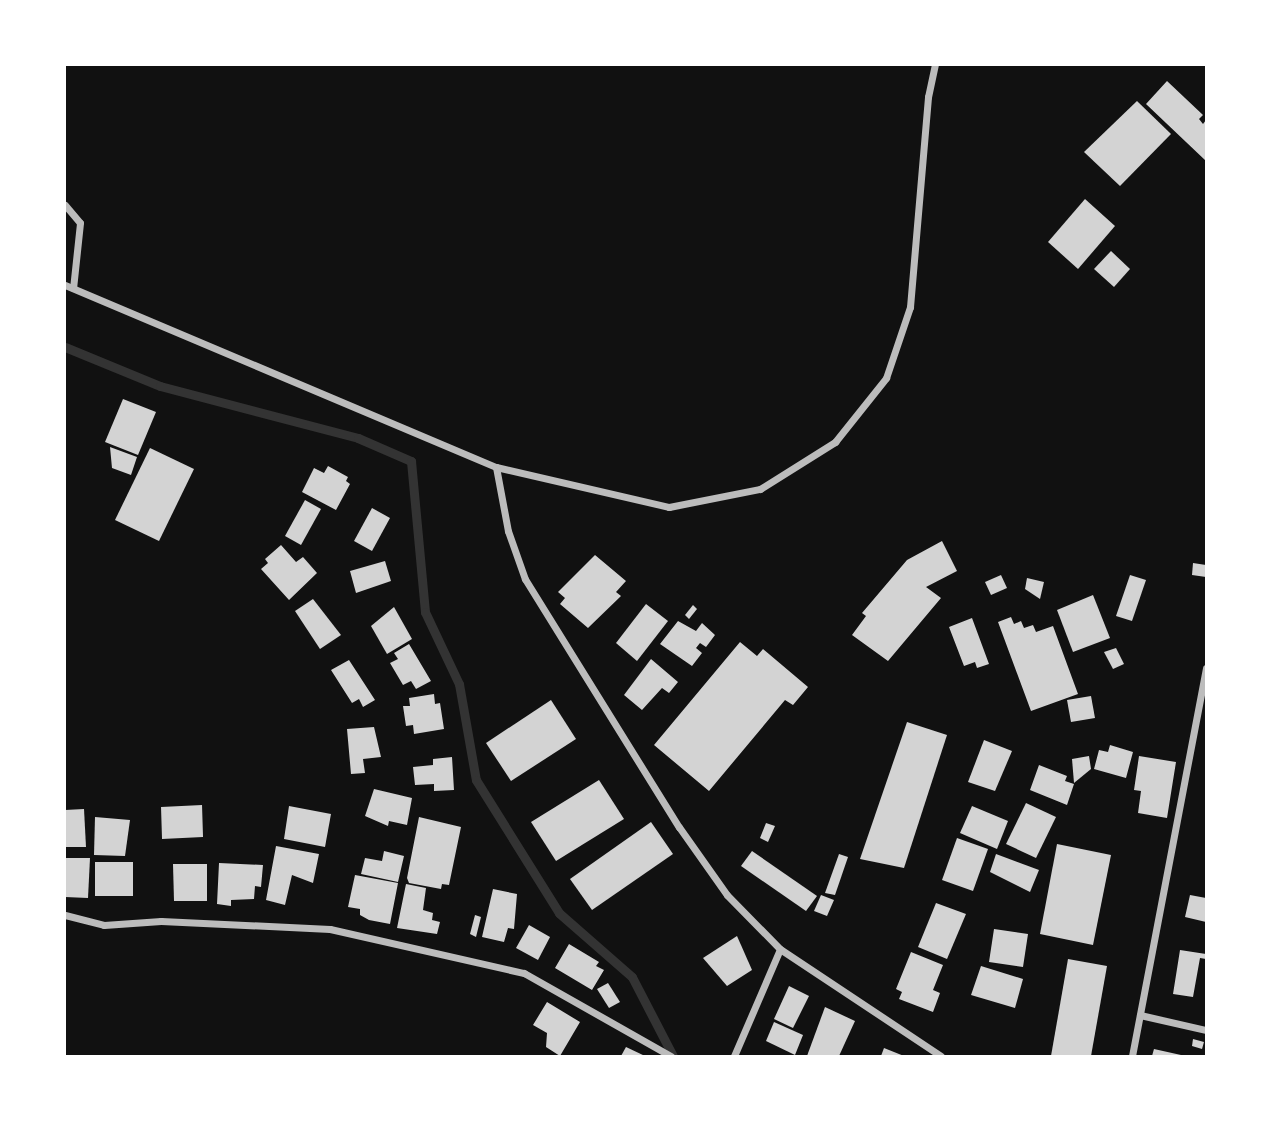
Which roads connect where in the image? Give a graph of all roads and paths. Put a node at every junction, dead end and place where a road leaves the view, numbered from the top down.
1 (935, 65) edge
2 (65, 205) edge
3 (65, 285) edge
4 (73, 288) junction
5 (496, 467) junction
6 (1206, 668) edge
7 (65, 915) edge
8 (780, 949) junction
9 (1140, 1015) junction
10 (1206, 1030) edge
11 (671, 1056) edge
12 (734, 1056) edge
13 (941, 1056) edge
14 (1132, 1056) edge

1 - 5 street
2 - 4 street
3 - 4 street
4 - 5 street
5 - 8 street
6 - 9 street
7 - 11 street
8 - 12 street
8 - 13 street
9 - 10 street
9 - 14 street

